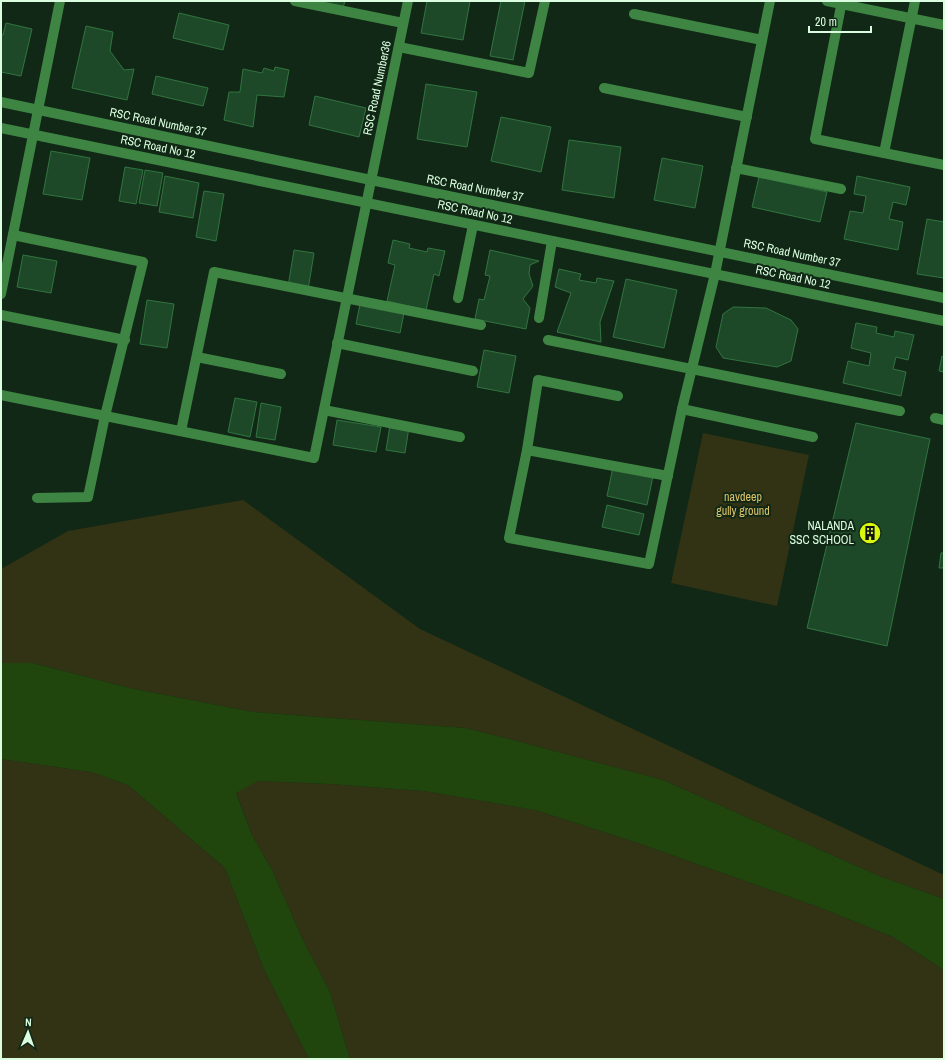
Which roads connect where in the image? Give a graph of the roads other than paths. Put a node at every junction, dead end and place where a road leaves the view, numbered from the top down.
1 (60, 1) edge
2 (295, 1) edge
3 (408, 1) edge
4 (545, 1) edge
5 (770, 1) edge
6 (827, 1) edge
7 (915, 1) edge
8 (842, 3) edge
9 (634, 14) dead end
10 (911, 18) junction
11 (403, 23) junction
12 (944, 25) edge
13 (762, 40) junction
14 (399, 47) junction
15 (604, 88) dead end
16 (1, 102) edge
17 (38, 111) junction
18 (746, 117) junction
19 (1, 128) edge
20 (34, 135) junction
21 (884, 153) junction
22 (944, 165) edge
23 (736, 168) junction
24 (371, 180) junction
25 (841, 189) dead end
26 (366, 203) junction
27 (473, 225) junction
28 (13, 235) junction
29 (552, 241) junction
30 (719, 251) junction
31 (715, 274) junction
32 (1, 294) edge
33 (458, 298) dead end
34 (944, 298) edge
35 (347, 299) junction
36 (1, 315) edge
37 (538, 318) dead end
38 (944, 321) edge
39 (481, 325) dead end
40 (125, 340) junction
41 (548, 340) dead end
42 (337, 343) junction
43 (197, 357) junction
44 (692, 369) junction
45 (473, 370) dead end
46 (281, 374) dead end
47 (1, 395) edge
48 (618, 396) dead end
49 (682, 409) junction
50 (324, 410) junction
51 (900, 411) dead end
52 (105, 416) junction
53 (181, 431) junction
54 (460, 437) dead end
55 (813, 437) dead end
56 (527, 450) junction
57 (668, 476) junction
58 (37, 498) dead end

1 - 17 street
2 - 11 street
3 - 11 street, RSC Road Number36
4 - 14 street
5 - 13 street
6 - 8 street
7 - 10 street
8 - 10 street
8 - 21 street
9 - 13 street
10 - 12 street
10 - 21 street
11 - 14 street, RSC Road Number36
13 - 18 street
14 - 24 street, RSC Road Number36
15 - 18 street
16 - 17 street, RSC Road Number 37
17 - 20 street
17 - 24 street, RSC Road Number 37
18 - 23 street
19 - 20 street, RSC Road No 12
20 - 26 street, RSC Road No 12
20 - 28 street
21 - 22 street
23 - 25 street
23 - 30 street
24 - 26 street, RSC Road Number36
24 - 30 street, RSC Road Number 37
26 - 27 street, RSC Road No 12
26 - 35 street, RSC Road Number36
27 - 29 street, RSC Road No 12
27 - 33 street
28 - 32 street
28 - 40 street
29 - 31 street, RSC Road No 12
29 - 37 street
30 - 31 street
30 - 34 street, RSC Road Number 37
31 - 38 street, RSC Road No 12
31 - 44 street
35 - 39 street
35 - 42 street, RSC Road Number36
35 - 43 street
36 - 40 street
40 - 52 street
41 - 44 street
42 - 45 street
42 - 50 street, RSC Road Number36
43 - 46 street
43 - 53 street
44 - 49 street
44 - 51 street
47 - 52 street
48 - 56 street
49 - 55 street
49 - 57 street
50 - 53 street, RSC Road Number36
50 - 54 street
52 - 53 street
52 - 58 street
56 - 57 street
56 - 57 street

